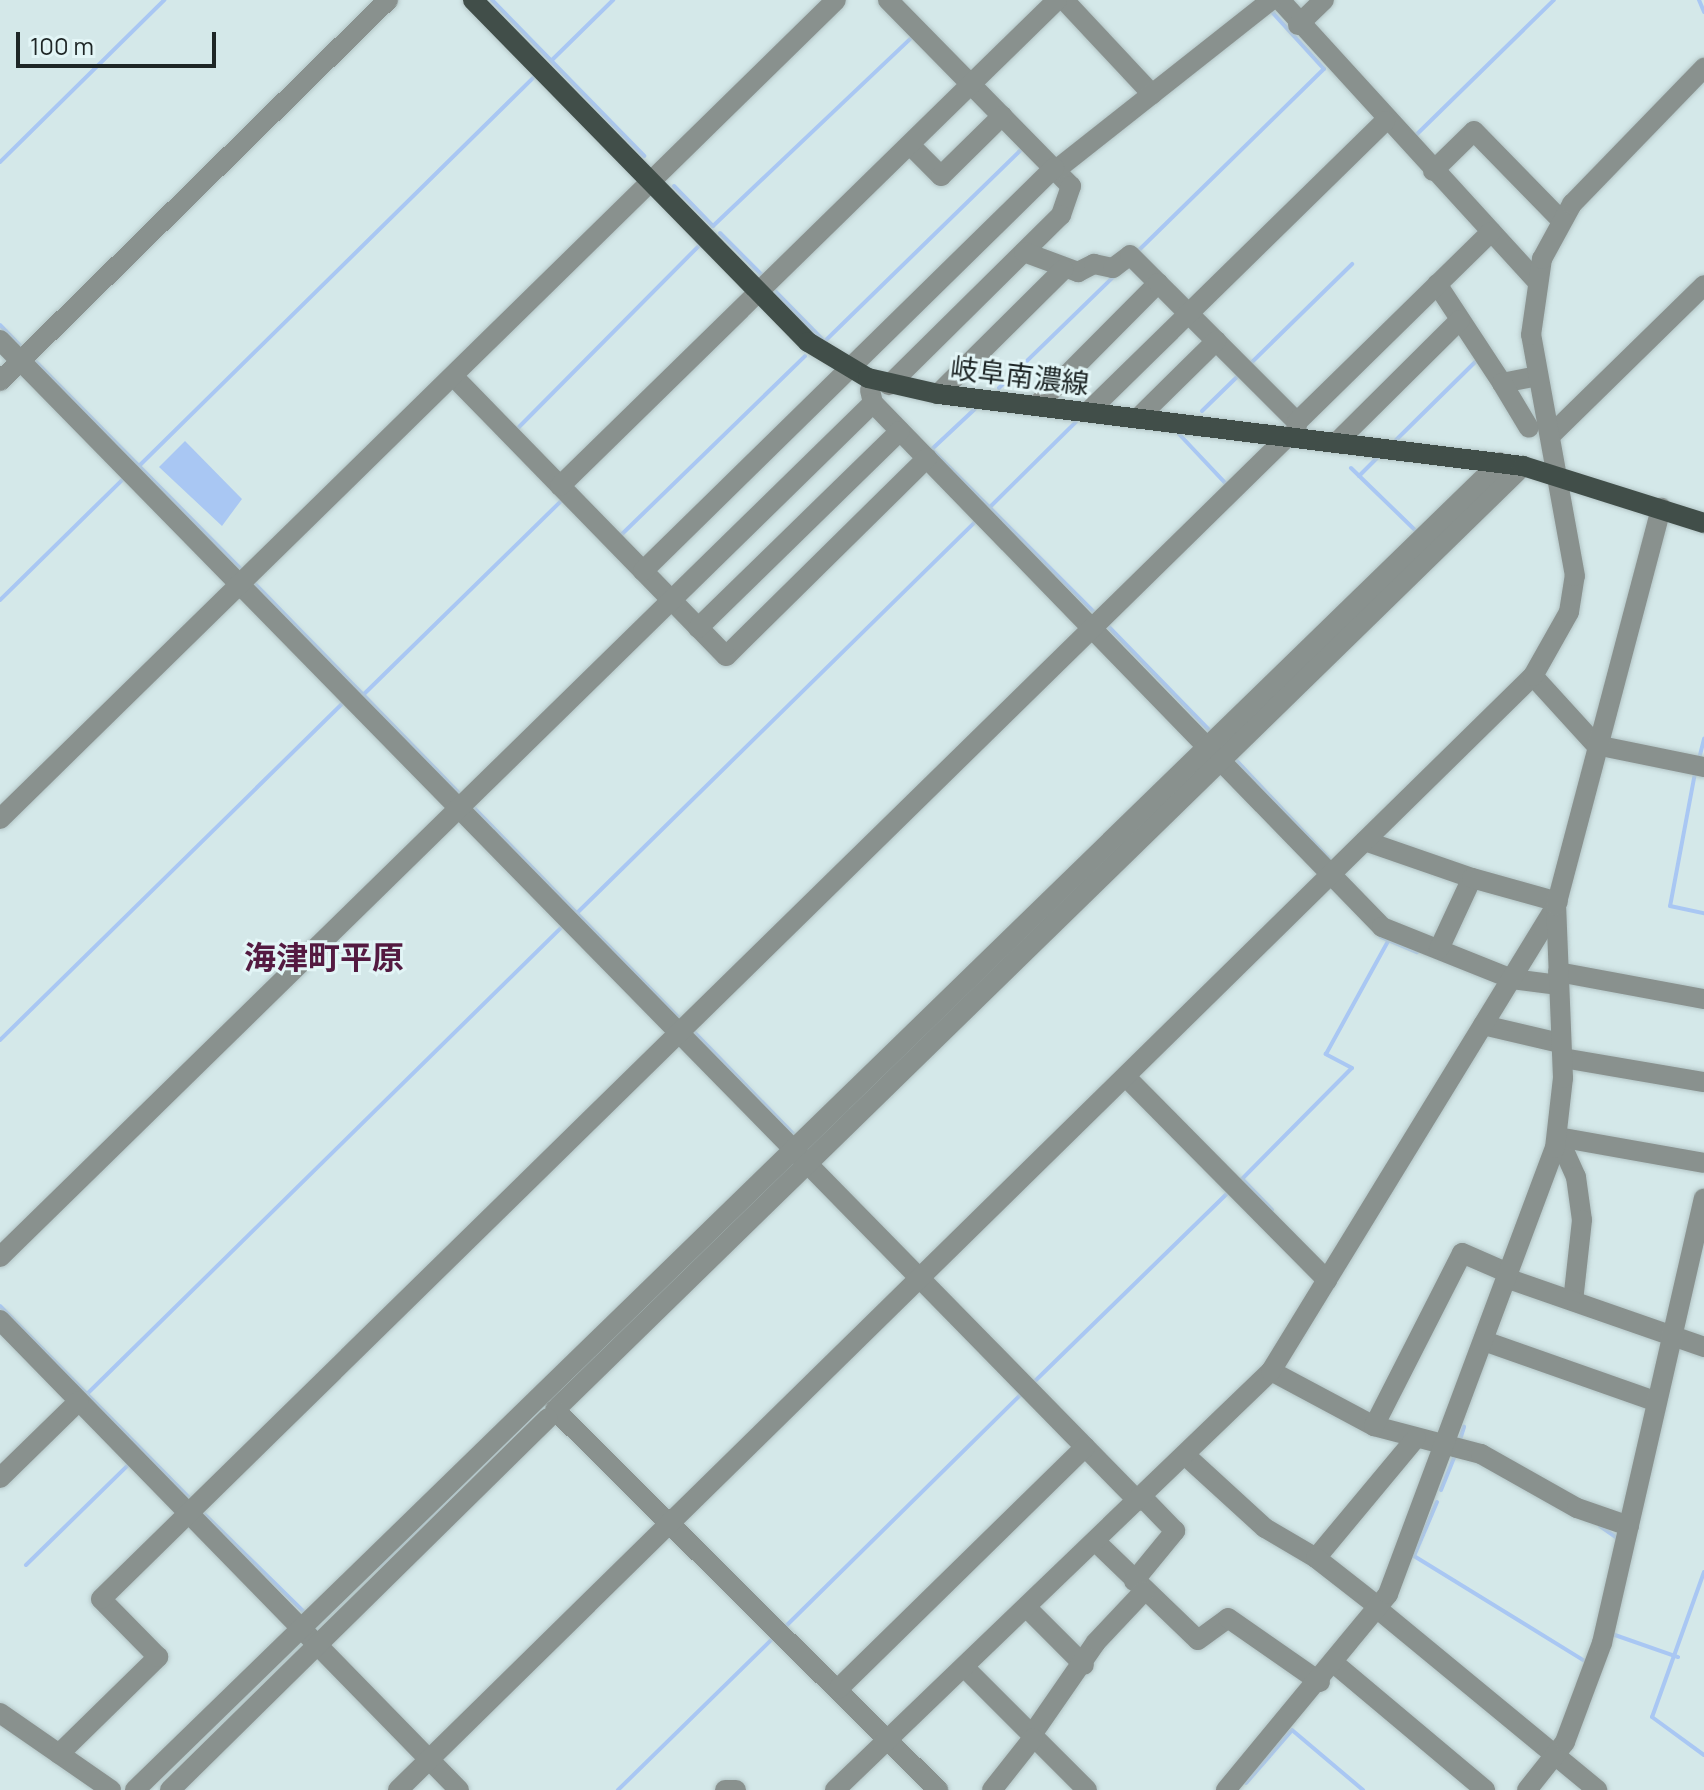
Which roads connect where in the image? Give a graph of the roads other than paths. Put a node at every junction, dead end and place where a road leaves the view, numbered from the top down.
1 (388, 0) edge
2 (473, 0) edge
3 (836, 0) edge
4 (888, 0) edge
5 (1057, 0) edge
6 (1064, 0) edge
7 (1271, 0) edge
8 (1280, 0) edge
9 (1324, 0) edge
10 (1298, 25) junction
11 (1704, 68) edge
12 (971, 85) junction
13 (1152, 94) junction
14 (1002, 116) junction
15 (1385, 121) junction
16 (910, 145) junction
17 (1055, 169) junction
18 (1433, 171) junction
19 (650, 182) junction
20 (1560, 219) junction
21 (1491, 232) junction
22 (1024, 252) junction
23 (1064, 269) junction
24 (1536, 280) junction
25 (1158, 283) junction
26 (1437, 284) junction
27 (1704, 285) edge
28 (758, 293) junction
29 (1187, 312) junction
30 (1460, 320) junction
31 (0, 340) edge
32 (1216, 341) junction
33 (20, 361) junction
34 (849, 369) junction
35 (453, 376) junction
36 (1537, 376) junction
37 (868, 378) junction
38 (0, 381) edge
39 (1502, 383) junction
40 (889, 385) junction
41 (938, 394) junction
42 (873, 403) junction
43 (1037, 405) junction
44 (1088, 412) junction
45 (1138, 418) junction
46 (1529, 428) dead end
47 (900, 431) junction
48 (1294, 432) junction
49 (1551, 435) junction
50 (1337, 442) junction
51 (927, 458) junction
52 (1500, 462) junction
53 (1523, 466) junction
54 (1560, 475) junction
55 (560, 486) junction
56 (1661, 508) junction
57 (1704, 522) edge
58 (643, 571) junction
59 (239, 585) junction
60 (671, 600) junction
61 (1092, 625) junction
62 (698, 628) junction
63 (1533, 676) junction
64 (1596, 745) junction
65 (1215, 752) junction
66 (1704, 767) edge
67 (458, 809) junction
68 (0, 819) edge
69 (1365, 841) junction
70 (1331, 874) junction
71 (1472, 878) junction
72 (1557, 904) junction
73 (1439, 949) junction
74 (1512, 979) junction
75 (1559, 979) junction
76 (1704, 999) edge
77 (1483, 1025) junction
78 (678, 1034) junction
79 (1561, 1050) junction
80 (1126, 1077) junction
81 (1704, 1082) edge
82 (1558, 1137) junction
83 (799, 1158) junction
84 (1704, 1163) edge
85 (1704, 1199) edge
86 (0, 1257) edge
87 (1507, 1276) junction
88 (919, 1279) junction
89 (1327, 1280) junction
90 (1573, 1301) junction
91 (0, 1320) edge
92 (1672, 1336) junction
93 (1484, 1341) junction
94 (1704, 1347) edge
95 (1271, 1371) junction
96 (79, 1401) junction
97 (1657, 1402) junction
98 (554, 1412) junction
99 (1374, 1426) junction
100 (1416, 1438) junction
101 (1445, 1445) junction
102 (1085, 1447) junction
103 (1185, 1455) junction
104 (0, 1478) edge
105 (1140, 1499) junction
106 (188, 1512) junction
107 (667, 1526) junction
108 (1629, 1526) junction
109 (1096, 1542) junction
110 (1316, 1558) junction
111 (1139, 1586) junction
112 (1028, 1609) junction
113 (1380, 1609) junction
114 (309, 1630) junction
115 (1335, 1664) junction
116 (1084, 1665) junction
117 (966, 1669) junction
118 (1320, 1682) junction
119 (838, 1689) junction
120 (0, 1713) edge
121 (1032, 1737) junction
122 (883, 1745) junction
123 (59, 1754) junction
124 (1556, 1757) junction
125 (429, 1760) junction
126 (1231, 1788) edge
127 (111, 1790) edge
128 (135, 1790) edge
129 (170, 1790) edge
130 (398, 1790) edge
131 (459, 1790) edge
132 (725, 1790) edge
133 (736, 1790) edge
134 (835, 1790) edge
135 (938, 1790) edge
136 (992, 1790) edge
137 (1087, 1790) edge
138 (1485, 1790) edge
139 (1527, 1790) edge
140 (1597, 1790) edge

1 - 33 street
2 - 19 main road, 岐阜南濃線
3 - 19 street
4 - 12 street
5 - 12 street
6 - 13 street
7 - 13 street
8 - 10 street
9 - 10 street
10 - 15 street
11 - 20 street
12 - 14 street
12 - 16 street
13 - 17 street
14 - 16 street
14 - 17 street
15 - 18 street
15 - 29 street
16 - 28 street
17 - 22 street
17 - 34 street
18 - 20 street
18 - 21 street
19 - 28 main road, 岐阜南濃線
19 - 35 street
20 - 24 street
21 - 24 street
21 - 26 street
22 - 23 street
22 - 40 street
23 - 25 street
23 - 41 street
24 - 36 street
25 - 29 street
25 - 43 street
26 - 30 street
26 - 48 street
27 - 49 street
28 - 34 main road, 岐阜南濃線
28 - 55 street
29 - 32 street
29 - 44 street
30 - 39 street
30 - 50 street
31 - 33 street
32 - 45 street
32 - 48 street
33 - 38 street
33 - 59 street
34 - 37 main road, 岐阜南濃線
34 - 58 street
35 - 55 street
35 - 59 street
36 - 39 street
36 - 49 street
37 - 40 main road, 岐阜南濃線
37 - 42 street
39 - 46 street
40 - 41 main road, 岐阜南濃線
41 - 43 main road, 岐阜南濃線
42 - 47 street
42 - 60 street
43 - 44 main road, 岐阜南濃線
44 - 45 main road, 岐阜南濃線
45 - 48 main road, 岐阜南濃線
47 - 51 street
47 - 62 street
48 - 50 main road, 岐阜南濃線
48 - 61 street
49 - 54 street
50 - 52 main road, 岐阜南濃線
51 - 61 street
51 - 62 street
52 - 53 main road, 岐阜南濃線
52 - 65 street
53 - 54 main road, 岐阜南濃線
53 - 65 street
54 - 56 main road, 岐阜南濃線
54 - 63 street
55 - 58 street
56 - 57 main road, 岐阜南濃線
56 - 64 street
58 - 60 street
59 - 67 street
59 - 68 street
60 - 62 street
60 - 67 street
61 - 65 street
61 - 78 street
63 - 64 street
63 - 69 street
64 - 66 street
64 - 72 street
65 - 70 street
65 - 83 street
67 - 78 street
67 - 86 street
69 - 70 street
69 - 71 street
70 - 73 street
70 - 80 street
71 - 72 street
71 - 73 street
72 - 74 street
72 - 75 street
73 - 74 street
74 - 75 street
74 - 77 street
75 - 76 street
75 - 79 street
77 - 79 street
77 - 89 street
78 - 83 street
78 - 106 street
79 - 81 street
79 - 82 street
80 - 88 street
80 - 89 street
82 - 84 street
82 - 87 street
82 - 90 street
83 - 88 street
83 - 98 street
83 - 114 street
85 - 92 street
87 - 90 street
87 - 93 street
87 - 99 street
88 - 102 street
88 - 107 street
89 - 95 street
90 - 92 street
91 - 96 street
92 - 94 street
92 - 97 street
93 - 97 street
93 - 101 street
95 - 99 street
95 - 103 street
96 - 104 street
96 - 106 street
97 - 108 street
98 - 107 street
98 - 114 street
99 - 100 street
100 - 101 street
100 - 110 street
101 - 108 street
101 - 113 street
102 - 105 street
102 - 119 street
103 - 105 street
103 - 110 street
105 - 109 street
105 - 111 street
106 - 114 street
106 - 123 street
107 - 119 street
107 - 125 street
108 - 124 street
109 - 111 street
109 - 112 street
110 - 113 street
111 - 116 street
111 - 118 street
112 - 116 street
112 - 117 street
113 - 115 street
113 - 124 street
114 - 125 street
114 - 128 street
114 - 129 street
115 - 118 street
115 - 138 street
116 - 121 street
117 - 121 street
117 - 122 street
118 - 126 street
119 - 122 street
120 - 123 street
121 - 136 street
121 - 137 street
122 - 134 street
122 - 135 street
123 - 127 street
124 - 139 street
124 - 140 street
125 - 130 street
125 - 131 street
132 - 133 street

